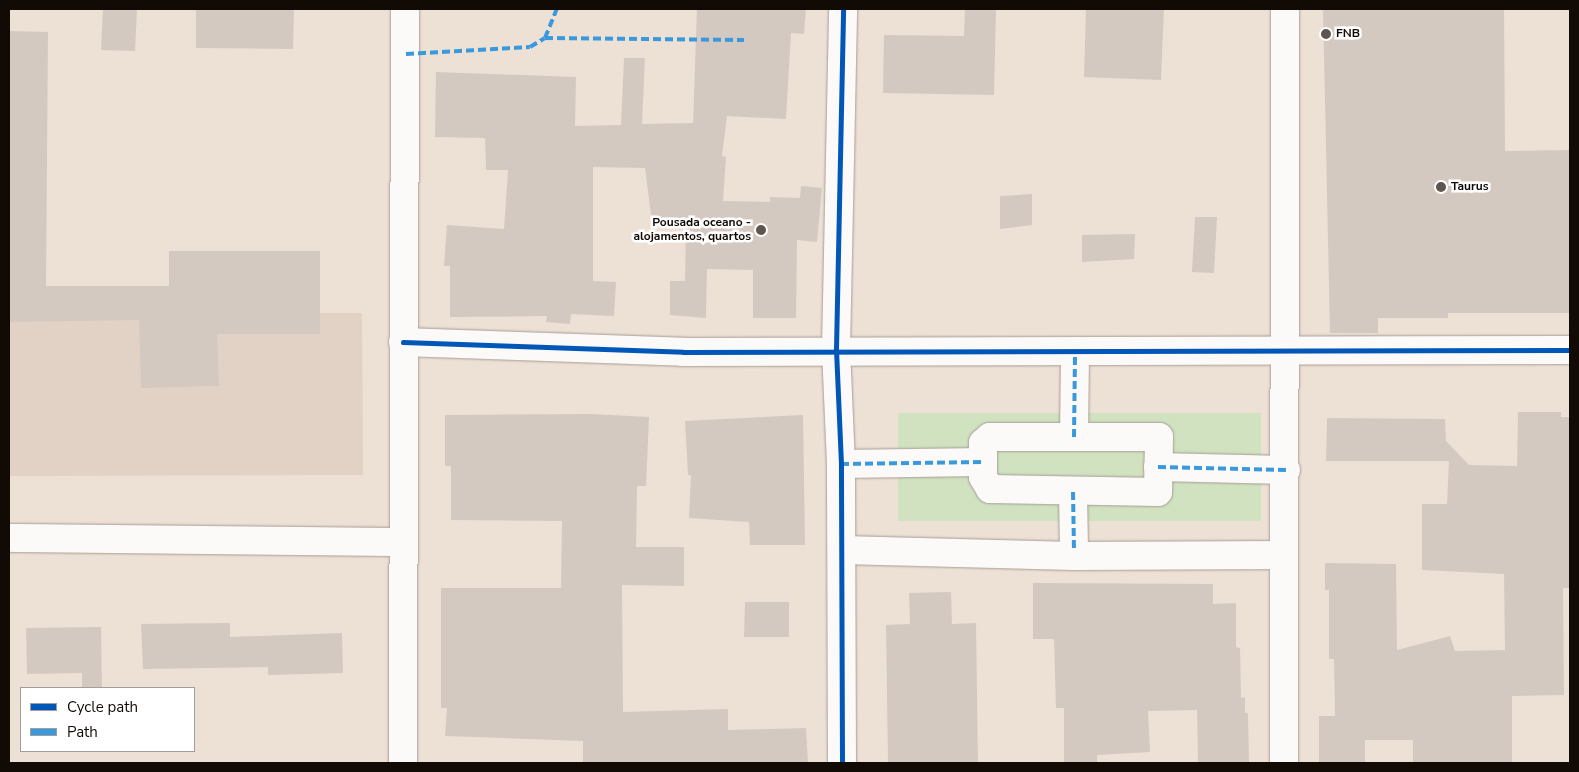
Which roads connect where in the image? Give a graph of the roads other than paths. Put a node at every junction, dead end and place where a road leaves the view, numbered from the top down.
1 (405, 9) edge
2 (842, 9) edge
3 (1285, 9) edge
4 (403, 342) junction
5 (836, 350) junction
6 (1286, 350) junction
7 (1570, 350) edge
8 (1075, 351) junction
9 (1074, 437) junction
10 (983, 462) junction
11 (841, 464) junction
12 (1158, 467) junction
13 (1286, 470) junction
14 (1074, 492) junction
15 (9, 538) edge
16 (402, 542) junction
17 (1074, 549) dead end
18 (842, 550) junction
19 (1284, 555) junction
20 (403, 763) edge
21 (842, 763) edge
22 (1284, 763) edge

1 - 4 street
2 - 5 street
3 - 6 street
4 - 5 street
4 - 16 street
5 - 8 street
5 - 11 street
6 - 7 street
6 - 8 street
6 - 13 street
8 - 9 street
9 - 10 street
9 - 12 street
10 - 11 street
10 - 14 street
11 - 18 street
12 - 13 street
12 - 14 street
13 - 19 street
14 - 17 street
15 - 16 street
16 - 20 street
18 - 19 street
18 - 21 street
19 - 22 street

